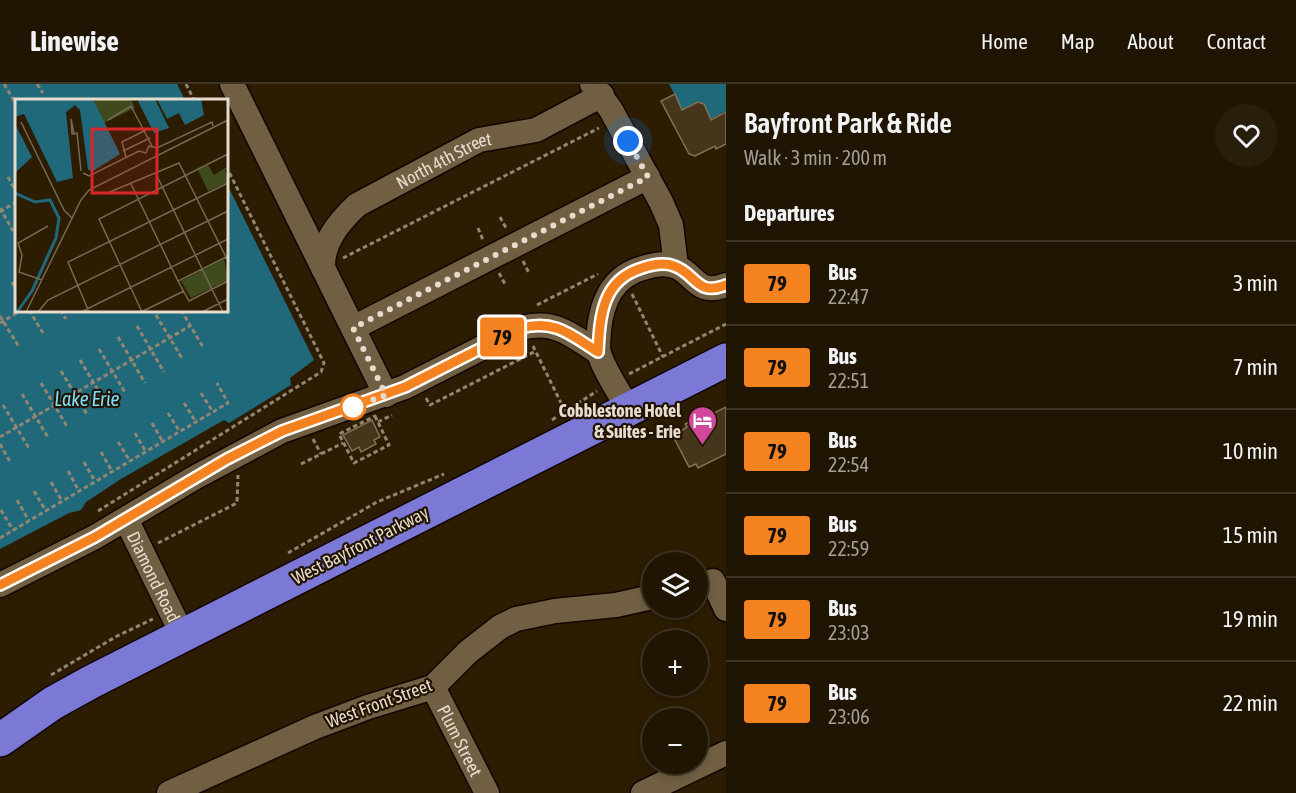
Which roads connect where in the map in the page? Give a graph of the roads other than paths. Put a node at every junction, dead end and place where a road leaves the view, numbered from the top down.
1 (232, 84) edge
2 (597, 90) edge
3 (648, 177) junction
4 (330, 264) junction
5 (676, 266) junction
6 (726, 285) edge
7 (353, 328) junction
8 (598, 352) junction
9 (726, 360) edge
10 (386, 395) junction
11 (629, 410) junction
12 (126, 519) junction
13 (712, 580) edge
14 (0, 585) edge
15 (642, 599) edge
16 (726, 609) edge
17 (176, 624) junction
18 (433, 687) junction
19 (0, 740) edge
20 (726, 753) edge
21 (668, 788) edge
22 (169, 793) edge
23 (487, 793) edge
24 (643, 793) edge

1 - 4 street
2 - 3 street
2 - 4 street, North 4th Street
3 - 5 street
3 - 7 street
4 - 7 street
5 - 6 street
5 - 8 street
7 - 10 street
8 - 10 street
8 - 11 street
9 - 11 highway, West Bayfront Parkway
10 - 12 street
11 - 17 highway, West Bayfront Parkway
12 - 14 street
12 - 17 street, Diamond Road
13 - 16 street
15 - 18 street, West Front Street
17 - 19 highway, West Bayfront Parkway
18 - 22 street, West Front Street
18 - 23 street, Plum Street
20 - 21 street
21 - 24 street

